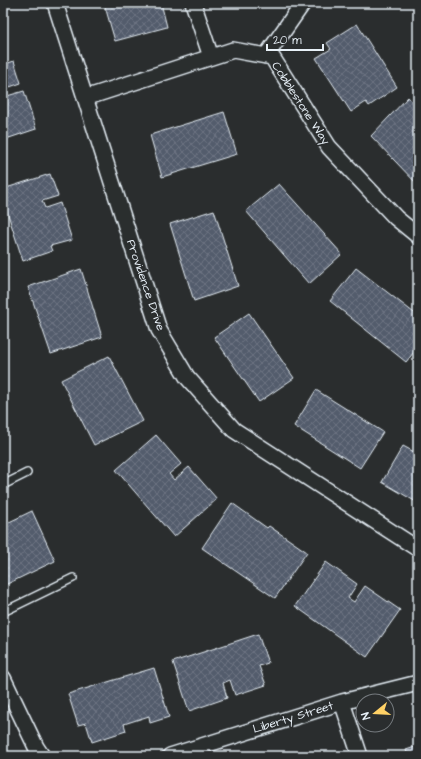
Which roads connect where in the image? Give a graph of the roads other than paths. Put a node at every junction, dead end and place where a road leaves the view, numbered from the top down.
1 (55, 3) edge
2 (193, 3) edge
3 (303, 3) edge
4 (266, 56) junction
5 (211, 57) junction
6 (85, 98) junction
7 (418, 236) edge
8 (27, 473) dead end
9 (3, 485) edge
10 (418, 549) edge
11 (73, 578) dead end
12 (3, 612) edge
13 (3, 678) edge
14 (418, 683) edge
15 (342, 702) junction
16 (42, 756) edge
17 (170, 756) edge
18 (360, 756) edge

1 - 6 street, Providence Drive
2 - 5 street
3 - 4 street
4 - 5 street, Cobblestone Way
4 - 7 street, Cobblestone Way
5 - 6 street, Cobblestone Way
6 - 10 street, Providence Drive
8 - 9 lane
11 - 12 lane
13 - 16 street
14 - 15 street, Liberty Street
15 - 17 street, Liberty Street
15 - 18 street

